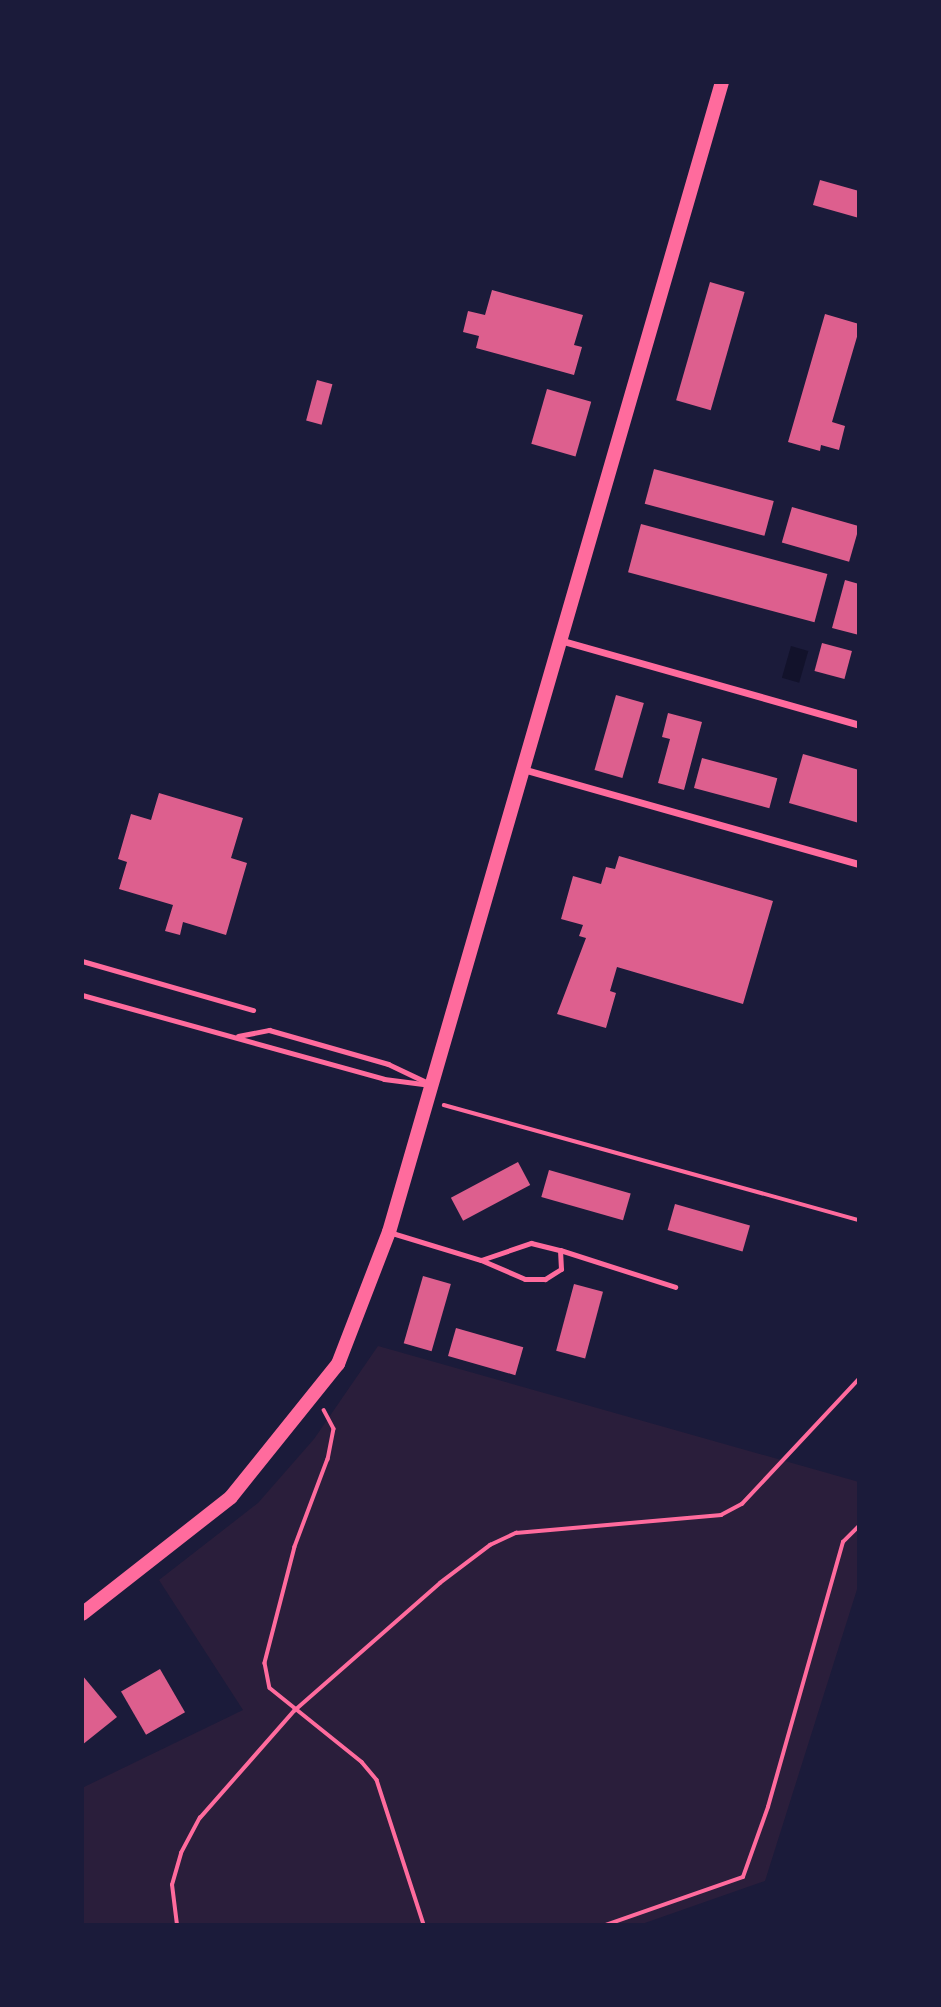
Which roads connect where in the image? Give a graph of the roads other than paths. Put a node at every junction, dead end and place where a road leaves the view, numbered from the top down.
1 (722, 82) edge
2 (563, 641) junction
3 (859, 725) edge
4 (526, 770) junction
5 (859, 864) edge
6 (82, 961) edge
7 (82, 995) edge
8 (253, 1010) dead end
9 (235, 1037) junction
10 (433, 1085) junction
11 (389, 1232) junction
12 (560, 1250) junction
13 (481, 1260) junction
14 (675, 1287) dead end
15 (82, 1614) edge

1 - 2 main road
2 - 3 street
2 - 4 main road
4 - 5 street
4 - 10 main road
6 - 8 lane
7 - 9 lane
9 - 10 lane
9 - 10 lane
10 - 11 main road
11 - 13 lane
11 - 15 main road
12 - 13 lane
12 - 13 lane
12 - 14 lane

